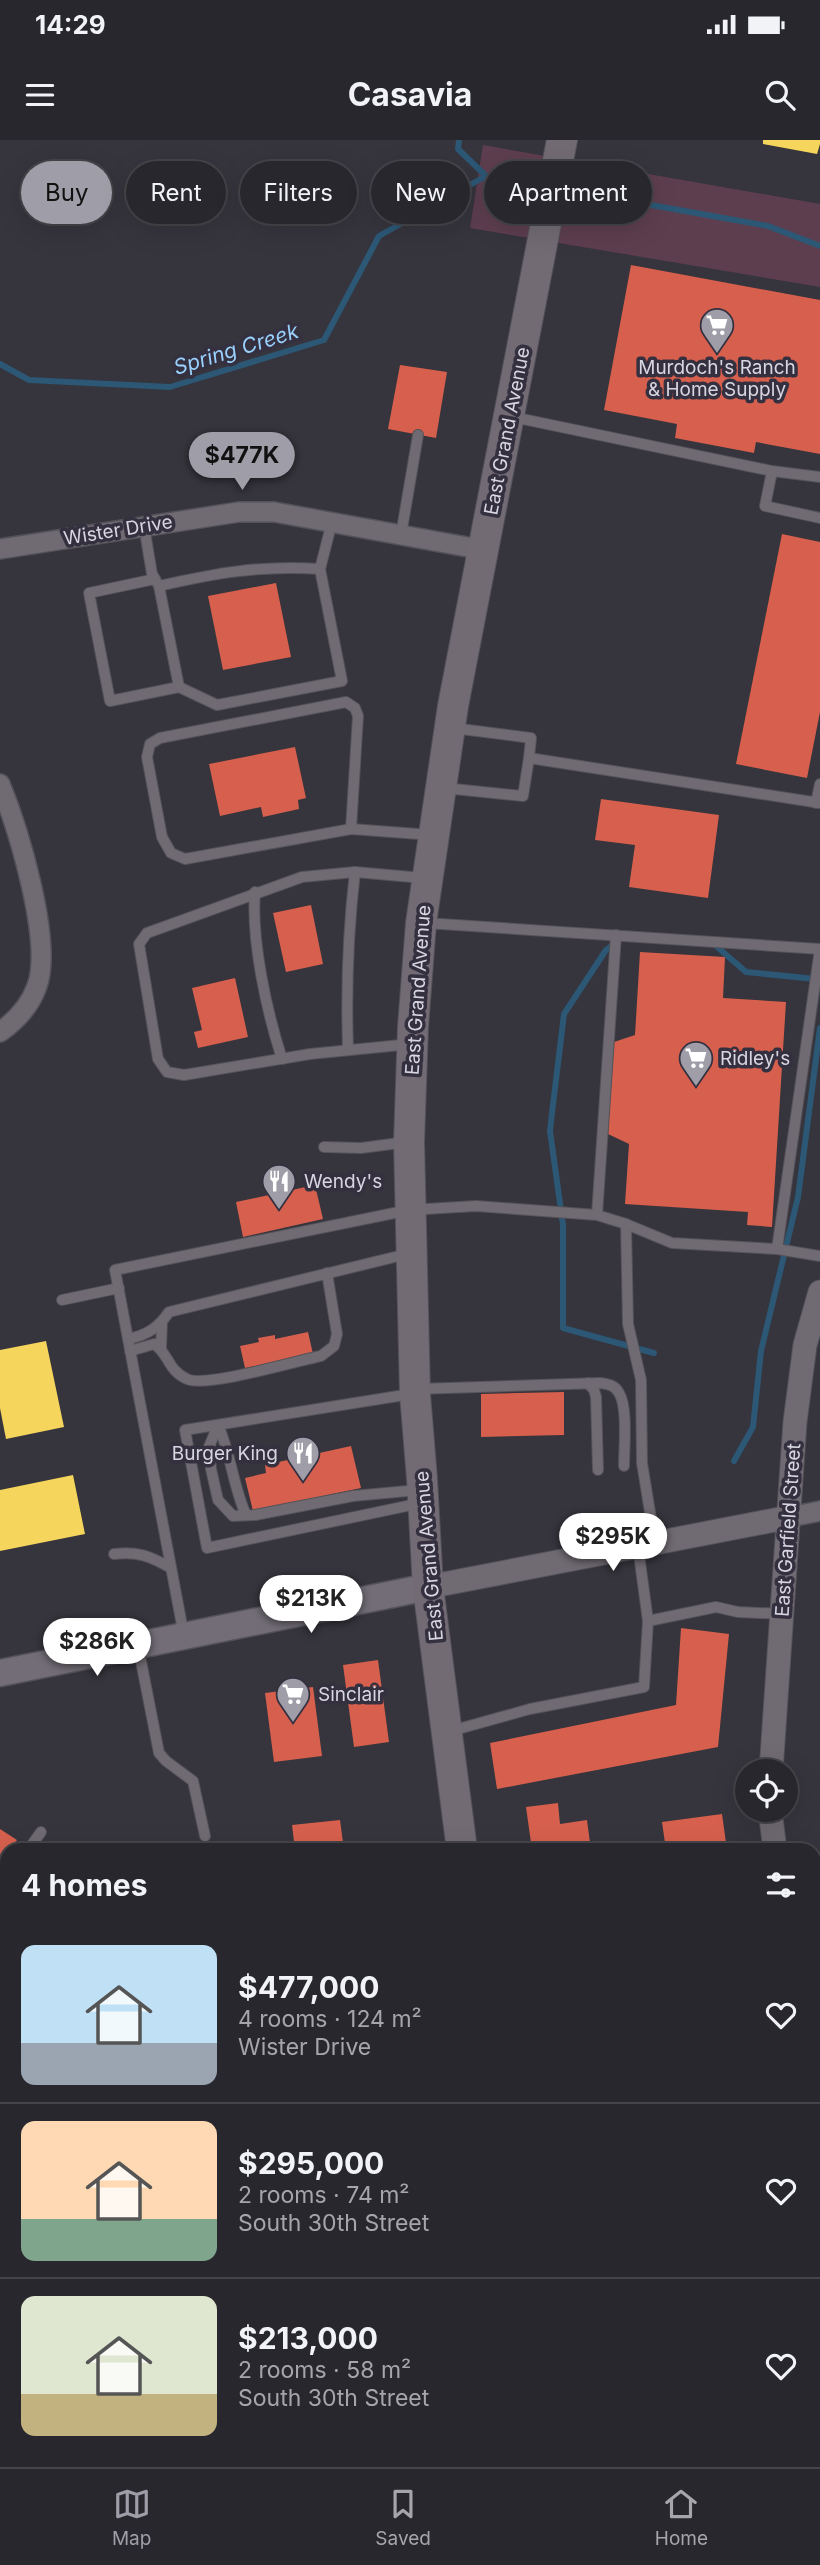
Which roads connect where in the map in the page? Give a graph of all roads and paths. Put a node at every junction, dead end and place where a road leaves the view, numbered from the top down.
1 (559, 152) edge
2 (509, 416) junction
3 (418, 435) dead end
4 (772, 471) junction
5 (820, 477) edge
6 (820, 518) edge
7 (332, 523) junction
8 (144, 526) junction
9 (401, 535) junction
10 (0, 549) edge
11 (484, 550) junction
12 (320, 569) junction
13 (157, 582) junction
14 (179, 687) junction
15 (449, 728) junction
16 (529, 758) junction
17 (0, 784) edge
18 (820, 784) edge
19 (440, 788) junction
20 (818, 803) edge
21 (351, 829) junction
22 (433, 835) junction
23 (355, 872) junction
24 (427, 878) junction
25 (255, 892) junction
26 (421, 923) junction
27 (616, 935) junction
28 (820, 949) edge
29 (0, 1032) edge
30 (412, 1044) junction
31 (348, 1049) junction
32 (282, 1059) junction
33 (409, 1142) junction
34 (324, 1147) dead end
35 (410, 1210) junction
36 (597, 1216) junction
37 (626, 1224) junction
38 (777, 1249) junction
39 (411, 1253) junction
40 (820, 1256) edge
41 (327, 1273) junction
42 (119, 1288) junction
43 (820, 1292) edge
44 (62, 1300) dead end
45 (162, 1322) junction
46 (128, 1339) junction
47 (161, 1348) junction
48 (130, 1350) junction
49 (588, 1383) junction
50 (415, 1391) junction
51 (218, 1425) junction
52 (624, 1466) dead end
53 (598, 1470) dead end
54 (423, 1496) junction
55 (820, 1511) edge
56 (246, 1515) junction
57 (790, 1517) junction
58 (646, 1545) junction
59 (114, 1554) dead end
60 (171, 1568) junction
61 (428, 1587) junction
62 (783, 1614) junction
63 (648, 1621) junction
64 (184, 1636) junction
65 (138, 1645) junction
66 (0, 1673) edge
67 (447, 1732) junction
68 (772, 1759) edge
69 (772, 1822) edge
70 (41, 1832) dead end
71 (205, 1836) dead end
72 (33, 1843) edge
73 (461, 1843) edge
74 (774, 1843) edge

1 - 2 main road, East Grand Avenue
2 - 4 lane
2 - 11 main road, East Grand Avenue
3 - 9 lane
4 - 5 lane
4 - 6 lane
7 - 8 street, Wister Drive
7 - 9 street, Wister Drive
7 - 12 lane
8 - 10 street, Wister Drive
8 - 13 lane
9 - 11 street, Wister Drive
11 - 15 main road, East Grand Avenue
12 - 13 lane
12 - 14 lane
13 - 14 lane
13 - 14 lane
15 - 16 lane
15 - 19 main road, East Grand Avenue
16 - 19 lane
16 - 20 lane
17 - 29 street
18 - 20 lane
19 - 22 main road, East Grand Avenue
21 - 21 lane
21 - 22 lane
22 - 24 main road, East Grand Avenue
23 - 24 lane
23 - 25 lane
23 - 31 lane
24 - 26 main road, East Grand Avenue
25 - 32 lane
25 - 32 lane
26 - 27 lane
26 - 30 main road, East Grand Avenue
27 - 28 lane
27 - 36 lane
28 - 38 lane
30 - 31 lane
30 - 33 main road, East Grand Avenue
31 - 32 lane
33 - 34 lane
33 - 35 main road, East Grand Avenue
35 - 36 lane
35 - 39 main road, East Grand Avenue
35 - 42 lane
36 - 37 lane
37 - 38 lane
37 - 58 lane
38 - 40 lane
39 - 41 lane
39 - 50 main road, East Grand Avenue
41 - 45 lane
41 - 47 lane
42 - 44 lane
42 - 46 lane
43 - 57 street, East Garfield Street
45 - 46 lane
45 - 47 lane
46 - 48 lane
47 - 48 lane
48 - 60 lane
49 - 50 lane
49 - 52 lane
49 - 53 lane
50 - 51 lane
50 - 54 main road, East Grand Avenue
51 - 54 lane
51 - 56 lane
51 - 56 lane
54 - 56 lane
54 - 61 main road, East Grand Avenue
55 - 57 street
57 - 58 street
57 - 62 street, East Garfield Street
58 - 61 street
58 - 63 lane
59 - 60 lane
60 - 64 lane
61 - 64 main road
61 - 67 main road, East Grand Avenue
62 - 63 lane
62 - 68 street, East Garfield Street
63 - 67 lane
64 - 65 main road
65 - 66 main road
65 - 71 lane
67 - 73 main road, East Grand Avenue
69 - 74 street
70 - 72 lane

